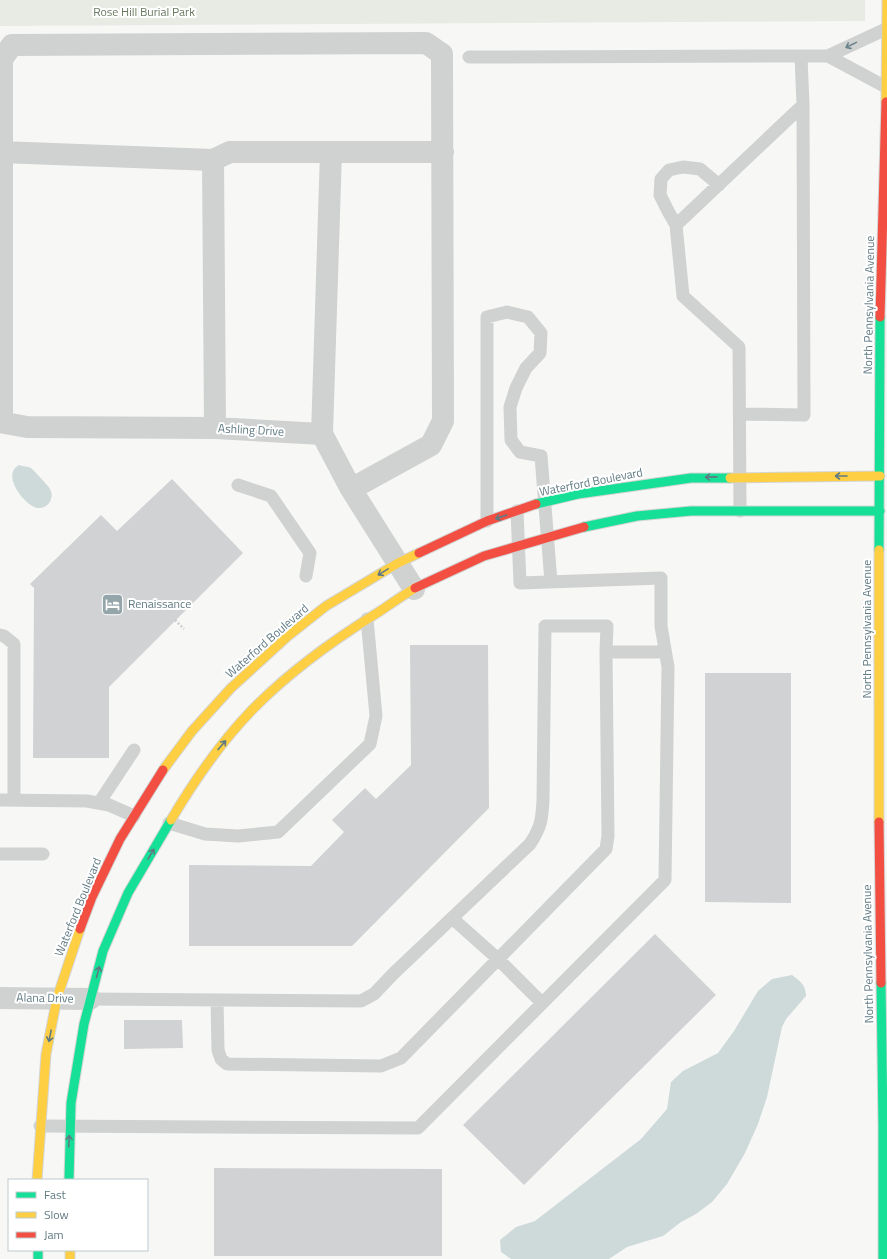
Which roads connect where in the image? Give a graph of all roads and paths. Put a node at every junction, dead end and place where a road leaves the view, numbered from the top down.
1 (887, 0) edge
2 (886, 29) edge
3 (801, 56) junction
4 (828, 56) junction
5 (469, 57) dead end
6 (886, 78) edge
7 (803, 105) junction
8 (1, 152) edge
9 (331, 152) junction
10 (443, 152) junction
11 (214, 160) junction
12 (719, 185) junction
13 (676, 225) junction
14 (883, 405) edge
15 (740, 414) junction
16 (1, 422) edge
17 (215, 428) junction
18 (322, 434) junction
19 (880, 476) junction
20 (740, 477) junction
21 (238, 486) dead end
22 (351, 489) junction
23 (545, 503) junction
24 (517, 511) junction
25 (740, 511) junction
26 (880, 511) junction
27 (487, 522) junction
28 (548, 537) junction
29 (518, 546) junction
30 (398, 563) junction
31 (306, 576) dead end
32 (551, 582) junction
33 (414, 589) junction
34 (367, 619) junction
35 (175, 620) dead end
36 (184, 629) dead end
37 (0, 635) edge
38 (606, 652) junction
39 (665, 652) junction
40 (883, 704) edge
41 (134, 750) dead end
42 (0, 800) edge
43 (14, 800) junction
44 (99, 803) junction
45 (137, 817) junction
46 (165, 823) junction
47 (0, 854) edge
48 (43, 854) dead end
49 (452, 918) junction
50 (498, 959) junction
51 (0, 998) edge
52 (57, 998) junction
53 (90, 999) junction
54 (217, 1000) junction
55 (542, 1003) junction
56 (884, 1003) edge
57 (40, 1126) junction
58 (70, 1126) junction
59 (37, 1179) edge
60 (69, 1179) edge
61 (883, 1259) edge

1 - 2 street, North Pennsylvania Avenue
2 -> 4 lane
2 - 6 street, North Pennsylvania Avenue
3 - 4 lane
3 - 5 lane
3 - 7 lane
4 - 6 lane
6 - 14 street, North Pennsylvania Avenue
7 - 12 lane
7 - 15 lane
8 - 10 street
8 - 11 street
8 - 16 street
9 - 10 street
9 - 11 street
9 - 18 street
10 - 22 street
11 - 17 street
12 - 13 lane
12 - 13 lane
13 - 15 lane
14 - 19 street, North Pennsylvania Avenue
15 - 20 lane
16 - 17 street, Ashling Drive
17 - 18 street, Ashling Drive
18 - 22 street
19 -> 20 street, Waterford Boulevard
19 - 26 street, North Pennsylvania Avenue
20 -> 23 street, Waterford Boulevard
20 - 25 lane
21 - 31 lane
22 - 30 street
23 - 24 street, Waterford Boulevard
23 - 27 lane
23 - 28 lane
24 -> 27 street, Waterford Boulevard
24 - 29 lane
25 - 26 street
25 - 28 street
26 - 40 street, North Pennsylvania Avenue
27 - 30 street, Waterford Boulevard
28 - 29 street
28 - 32 lane
29 - 32 lane
29 - 33 street
30 - 33 street
30 -> 45 street, Waterford Boulevard
32 - 39 lane
33 - 34 street
46 -> 34 street
34 - 46 lane
35 - 36 path
37 - 43 lane
38 - 39 lane
38 - 49 lane
38 - 50 lane
39 - 55 lane
40 - 56 street, North Pennsylvania Avenue
41 - 44 lane
42 - 43 lane
43 - 44 lane
44 - 45 lane
45 - 52 street, Waterford Boulevard
53 -> 46 street
47 - 48 lane
49 - 50 lane
49 - 54 lane
50 - 54 lane
50 - 55 lane
51 - 52 street, Alana Drive
52 - 53 street, Alana Drive
52 -> 57 street, Waterford Boulevard
53 - 54 lane
53 - 58 street
55 - 58 lane
56 - 61 street, North Pennsylvania Avenue
57 - 58 lane
57 - 59 street, Waterford Boulevard
60 -> 58 street

